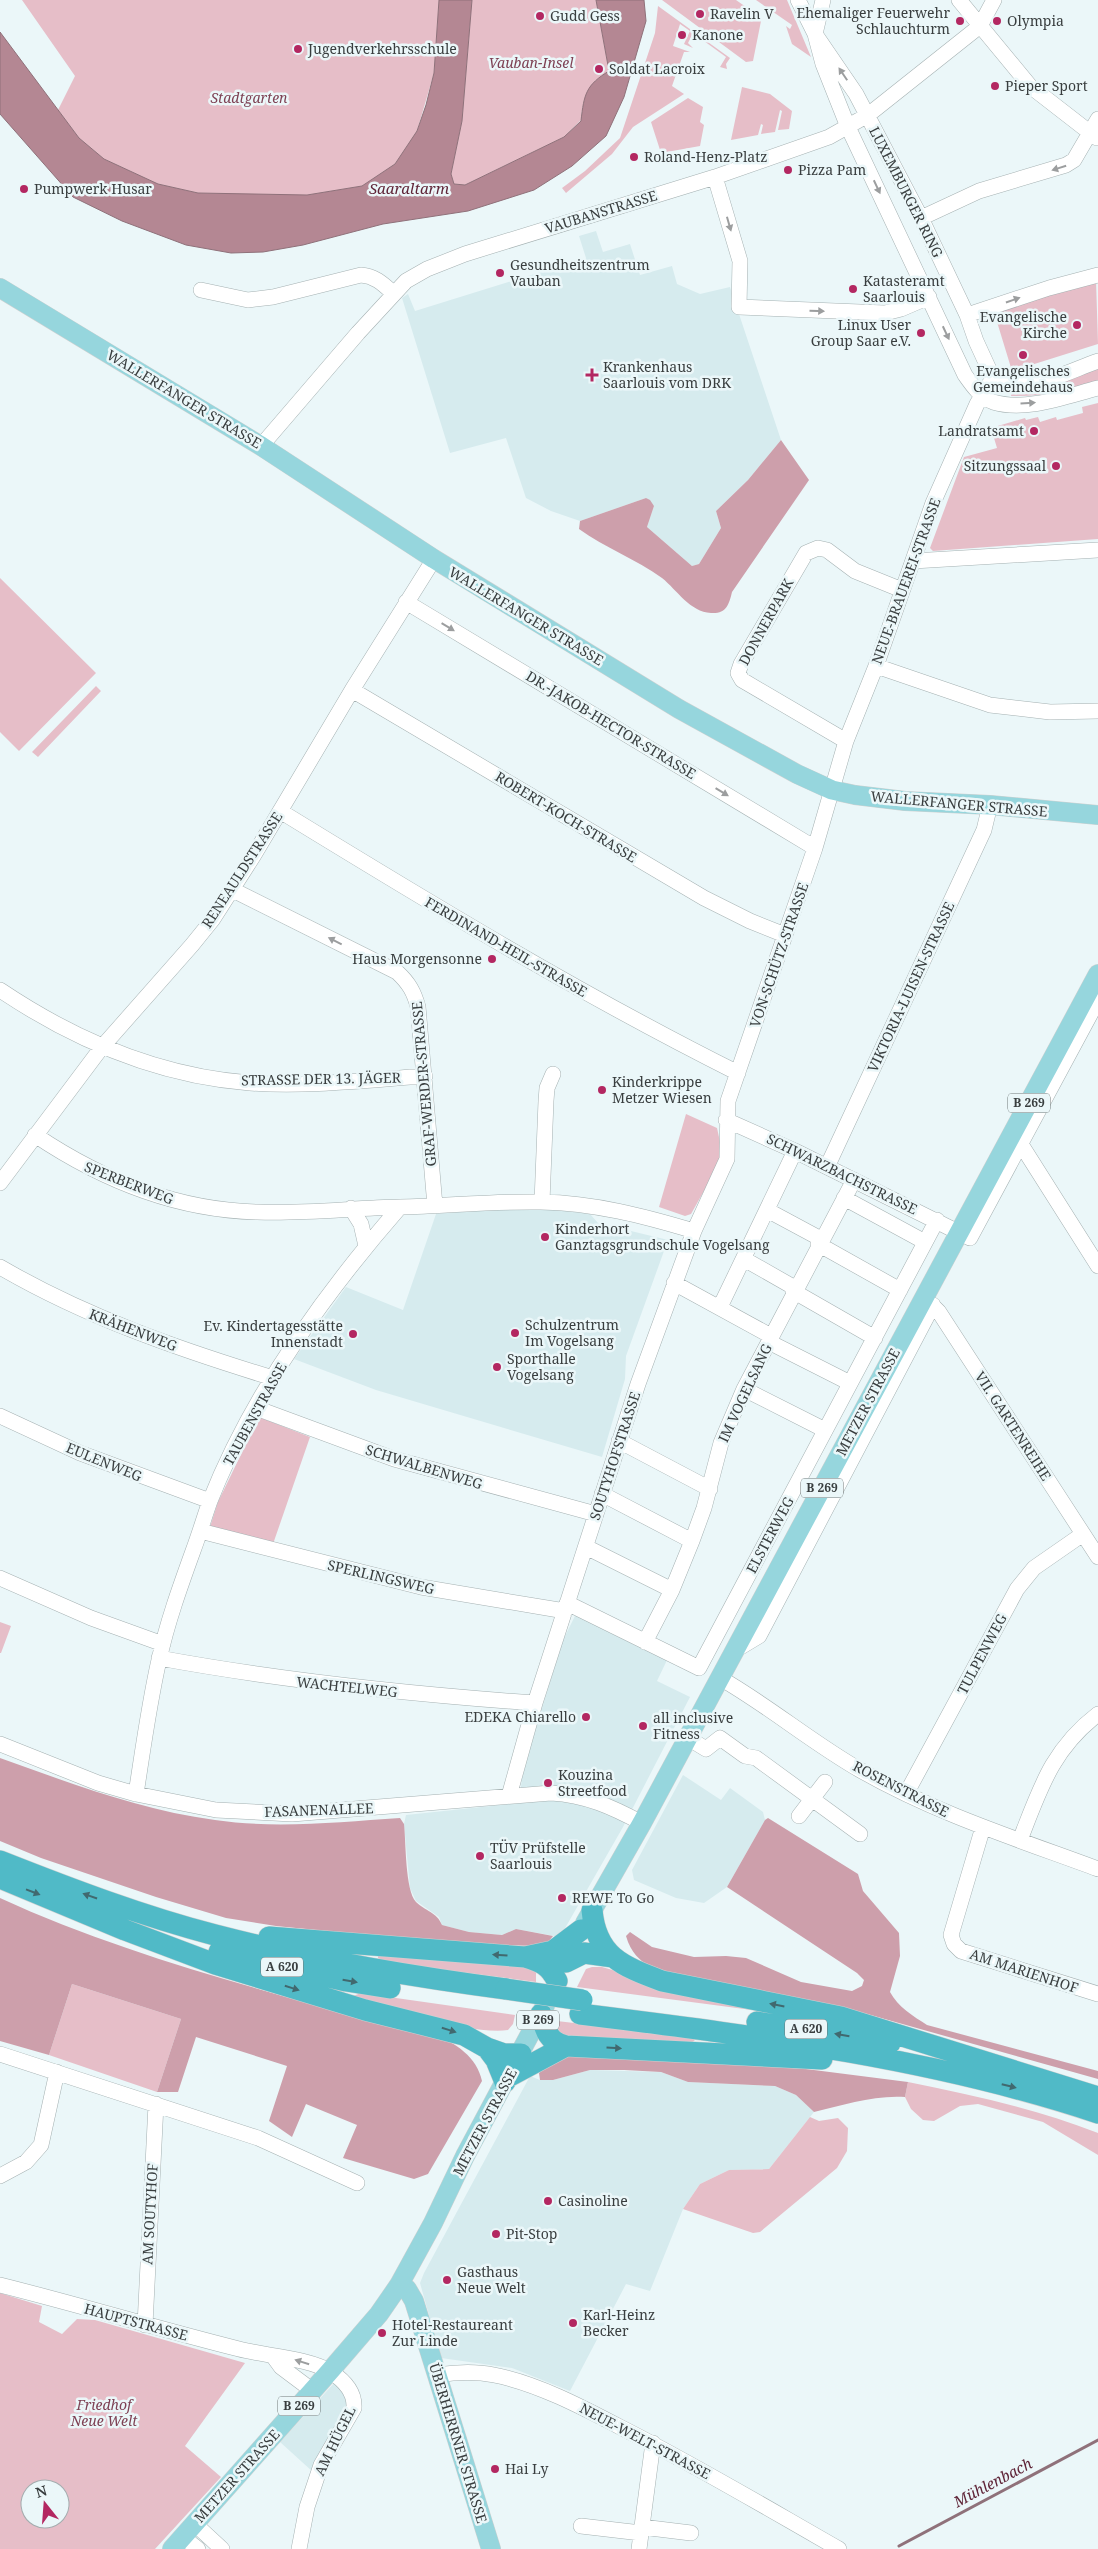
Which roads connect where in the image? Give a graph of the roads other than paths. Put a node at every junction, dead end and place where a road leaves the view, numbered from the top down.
1 (798, 0) edge
2 (823, 0) edge
3 (959, 0) edge
4 (994, 0) edge
5 (980, 26) junction
6 (815, 34) junction
7 (868, 115) junction
8 (1098, 119) edge
9 (848, 127) junction
10 (1094, 136) edge
11 (715, 177) junction
12 (921, 218) junction
13 (1098, 275) edge
14 (1, 290) edge
15 (201, 290) dead end
16 (393, 293) junction
17 (928, 296) junction
18 (967, 315) junction
19 (1098, 361) edge
20 (993, 378) junction
21 (1098, 388) edge
22 (982, 395) junction
23 (261, 446) junction
24 (1098, 550) edge
25 (434, 560) junction
26 (913, 560) junction
27 (902, 590) junction
28 (406, 602) junction
29 (876, 666) junction
30 (352, 690) junction
31 (1098, 711) edge
32 (846, 741) junction
33 (832, 790) junction
34 (990, 805) junction
35 (280, 811) junction
36 (1098, 815) edge
37 (816, 848) junction
38 (233, 890) junction
39 (785, 935) junction
40 (1098, 974) edge
41 (0, 990) edge
42 (1098, 1000) edge
43 (102, 1047) junction
44 (738, 1073) junction
45 (553, 1074) dead end
46 (424, 1076) junction
47 (726, 1120) junction
48 (35, 1135) junction
49 (1017, 1139) junction
50 (795, 1151) junction
51 (827, 1167) junction
52 (854, 1180) junction
53 (0, 1183) edge
54 (844, 1198) junction
55 (542, 1202) junction
56 (435, 1206) junction
57 (400, 1207) junction
58 (351, 1208) junction
59 (767, 1210) junction
60 (937, 1220) junction
61 (694, 1231) junction
62 (958, 1232) junction
63 (820, 1241) junction
64 (926, 1242) junction
65 (366, 1246) junction
66 (744, 1259) junction
67 (0, 1266) edge
68 (1098, 1266) edge
69 (674, 1283) junction
70 (794, 1290) junction
71 (900, 1290) junction
72 (928, 1301) junction
73 (720, 1307) junction
74 (875, 1338) junction
75 (770, 1339) junction
76 (273, 1378) junction
77 (850, 1383) junction
78 (744, 1389) junction
79 (256, 1408) junction
80 (0, 1416) edge
81 (825, 1430) junction
82 (619, 1440) junction
83 (710, 1489) junction
84 (602, 1494) junction
85 (210, 1501) junction
86 (596, 1514) junction
87 (200, 1531) junction
88 (1083, 1534) junction
89 (692, 1541) junction
90 (586, 1548) junction
91 (1098, 1557) edge
92 (0, 1578) edge
93 (672, 1590) junction
94 (566, 1607) junction
95 (645, 1642) junction
96 (161, 1651) junction
97 (720, 1678) junction
98 (535, 1703) junction
99 (1098, 1714) edge
100 (688, 1738) junction
101 (0, 1744) edge
102 (825, 1782) dead end
103 (136, 1794) junction
104 (906, 1794) junction
105 (509, 1796) junction
106 (812, 1799) junction
107 (799, 1816) dead end
108 (642, 1823) junction
109 (982, 1827) junction
110 (860, 1834) dead end
111 (1020, 1840) junction
112 (0, 1861) edge
113 (1098, 1869) edge
114 (0, 1878) edge
115 (66, 1905) junction
116 (592, 1910) junction
117 (136, 1912) junction
118 (581, 1930) junction
119 (525, 1957) junction
120 (613, 1958) junction
121 (566, 1962) junction
122 (556, 1981) junction
123 (1098, 1994) edge
124 (505, 1997) junction
125 (581, 2007) junction
126 (541, 2014) junction
127 (566, 2046) junction
128 (486, 2048) junction
129 (0, 2054) edge
130 (521, 2054) junction
131 (57, 2072) junction
132 (962, 2074) junction
133 (1026, 2074) junction
134 (506, 2080) junction
135 (1098, 2097) edge
136 (156, 2104) junction
137 (1098, 2113) edge
138 (0, 2176) edge
139 (357, 2183) dead end
140 (0, 2284) edge
141 (399, 2285) junction
142 (145, 2325) junction
143 (273, 2356) junction
144 (330, 2371) junction
145 (437, 2375) junction
146 (313, 2391) junction
147 (653, 2443) junction
148 (581, 2526) dead end
149 (642, 2530) junction
150 (690, 2533) dead end
151 (183, 2537) edge
152 (198, 2549) edge
153 (222, 2549) edge
154 (299, 2549) edge
155 (491, 2549) edge
156 (639, 2549) edge
157 (839, 2549) edge

1 - 6 street
2 - 6 street
3 - 5 street
4 - 5 street
5 - 7 street, VAUBANSTRASSE
5 - 10 street
7 -> 6 street, LUXEMBURGER RING
6 - 9 street, LUXEMBURGER RING
7 - 9 street, VAUBANSTRASSE
7 - 12 street, LUXEMBURGER RING
8 - 10 street
9 - 11 street, VAUBANSTRASSE
9 -> 17 street, LUXEMBURGER RING
10 -> 12 street
11 - 16 street, VAUBANSTRASSE
11 -> 17 street
12 - 18 street, LUXEMBURGER RING
18 -> 13 street
14 - 23 main road, WALLERFANGER STRASSE
15 - 16 street
16 - 23 street, VAUBANSTRASSE
17 -> 22 street, LUXEMBURGER RING
18 - 20 street, LUXEMBURGER RING
19 - 20 street
20 - 22 street, NEUE-BRAUEREI-STRASSE
22 -> 21 street
22 - 26 street, NEUE-BRAUEREI-STRASSE
23 - 25 main road, WALLERFANGER STRASSE
24 - 26 street
25 - 28 street, RENEAULDSTRASSE
25 - 33 main road, WALLERFANGER STRASSE
26 - 27 street, NEUE-BRAUEREI-STRASSE
27 - 29 street, NEUE-BRAUEREI-STRASSE
27 - 32 street, DONNERPARK
28 - 30 street, RENEAULDSTRASSE
28 -> 37 street, DR.-JAKOB-HECTOR-STRASSE
29 - 31 street
29 - 32 street, NEUE-BRAUEREI-STRASSE
30 - 35 street, RENEAULDSTRASSE
30 - 39 street, ROBERT-KOCH-STRASSE
32 - 33 street, NEUE-BRAUEREI-STRASSE
33 - 34 main road, WALLERFANGER STRASSE
33 - 37 street, VON-SCHÜTZ-STRASSE
34 - 36 main road, WALLERFANGER STRASSE
34 - 51 street, VIKTORIA-LUISEN-STRASSE
35 - 38 street, RENEAULDSTRASSE
35 - 44 street, FERDINAND-HEIL-STRASSE
37 - 39 street, VON-SCHÜTZ-STRASSE
38 - 43 street, RENEAULDSTRASSE
46 -> 38 street, GRAF-WERDER-STRASSE
39 - 44 street, VON-SCHÜTZ-STRASSE
40 - 49 main road, METZER STRASSE / B 269
41 - 43 street, STRASSE DER 13. JÄGER
42 - 49 street, METZER STRASSE
43 - 46 street, STRASSE DER 13. JÄGER
43 - 48 street, RENEAULDSTRASSE
44 - 47 street, VON-SCHÜTZ-STRASSE
45 - 55 street
46 - 56 street, GRAF-WERDER-STRASSE
47 - 50 street, SCHWARZBACHSTRASSE
47 - 61 street, SOUTYHOFSTRASSE
48 - 53 street, RENEAULDSTRASSE
48 - 58 street, SPERBERWEG
49 - 62 main road, METZER STRASSE / B 269
49 - 68 street
50 - 51 street, SCHWARZBACHSTRASSE
50 - 59 street
51 - 52 street, SCHWARZBACHSTRASSE
52 - 54 street, IM VOGELSANG
52 - 60 street, SCHWARZBACHSTRASSE
54 - 63 street, IM VOGELSANG
54 - 64 street, SCHWARZBACHSTRASSE
55 - 56 street
55 - 61 street
56 - 57 street
57 - 58 street, SPERBERWEG
57 - 65 street, TAUBENSTRASSE
58 - 65 street
59 - 63 street
59 - 66 street
60 - 62 street, SCHWARZBACHSTRASSE
60 - 64 street, ELSTERWEG
61 - 69 street, SOUTYHOFSTRASSE
62 - 72 main road, METZER STRASSE / B 269
63 - 70 street, IM VOGELSANG
63 - 71 street
64 - 71 street, ELSTERWEG
65 - 76 street, TAUBENSTRASSE
66 - 70 street
66 - 73 street
67 - 76 street, KRÄHENWEG
69 - 73 street
69 - 82 street, SOUTYHOFSTRASSE
70 - 74 street
70 - 75 street, IM VOGELSANG
71 - 74 street, ELSTERWEG
72 - 88 street, VII. GARTENREIHE
72 - 97 main road, METZER STRASSE / B 269
73 - 75 street
74 - 77 street, ELSTERWEG
75 - 77 street
75 - 78 street, IM VOGELSANG
76 - 79 street, TAUBENSTRASSE
77 - 81 street, ELSTERWEG
78 - 81 street
78 - 83 street, IM VOGELSANG
79 - 85 street, TAUBENSTRASSE
79 - 86 street, SCHWALBENWEG
80 - 85 street, EULENWEG
81 - 95 street, ELSTERWEG
82 - 83 street
82 - 84 street, SOUTYHOFSTRASSE
83 - 89 street, IM VOGELSANG
84 - 86 street, SOUTYHOFSTRASSE
84 - 89 street
85 - 87 street, TAUBENSTRASSE
86 - 90 street, SOUTYHOFSTRASSE
87 - 94 street, SPERLINGSWEG
87 - 96 street, TAUBENSTRASSE
88 - 91 street, VII. GARTENREIHE
88 - 104 street, TULPENWEG
89 - 93 street, IM VOGELSANG
90 - 93 street
90 - 94 street, SOUTYHOFSTRASSE
92 - 96 street, WACHTELWEG
93 - 95 street, IM VOGELSANG
94 - 95 street, ELSTERWEG
94 - 98 street, SOUTYHOFSTRASSE
96 - 98 street, WACHTELWEG
96 - 103 street, TAUBENSTRASSE
97 - 100 main road, METZER STRASSE / B 269
97 - 104 street, ROSENSTRASSE
98 - 105 street, SOUTYHOFSTRASSE
99 - 111 street
100 - 106 street
100 - 108 main road, METZER STRASSE / B 269
101 - 103 street, FASANENALLEE
102 - 106 street
103 - 105 street, FASANENALLEE
104 - 109 street, ROSENSTRASSE
105 - 108 street, FASANENALLEE
106 - 107 street
106 - 110 street
108 - 116 main road, METZER STRASSE / B 269
109 - 111 street, ROSENSTRASSE
109 - 123 street, AM MARIENHOF
111 - 113 street, ROSENSTRASSE
117 -> 112 highway, A 620
114 -> 115 highway, A 620
115 -> 124 highway, A 620
115 -> 128 highway
116 - 118 main road, METZER STRASSE / B 269
116 - 120 highway
119 -> 117 highway
117 - 124 highway, A 620
118 - 119 highway
118 - 121 main road, METZER STRASSE / B 269
119 - 122 highway
120 - 121 highway
133 -> 120 highway
121 - 122 main road, METZER STRASSE / B 269
122 - 126 main road, METZER STRASSE / B 269
124 - 125 highway, A 620, bridge
125 - 132 highway, A 620
133 -> 125 highway, A 620
126 - 127 highway
126 - 130 main road, METZER STRASSE / B 269
127 -> 132 highway
127 - 134 highway
128 - 130 highway
128 - 134 highway
129 - 131 street
130 - 134 main road, METZER STRASSE / B 269
131 - 136 street
131 - 138 street
132 -> 137 highway, A 620
133 - 135 highway, A 620
134 - 141 main road, METZER STRASSE / B 269
136 - 139 street
136 - 142 street, AM SOUTYHOF
140 - 142 street, HAUPTSTRASSE
141 - 144 main road, METZER STRASSE / B 269
141 - 145 main road, ÜBERHERRNER STRASSE
142 - 143 street, HAUPTSTRASSE
144 -> 143 street, HAUPTSTRASSE
143 - 146 street
144 - 146 main road, METZER STRASSE / B 269
144 - 154 street, AM HÜGEL
145 - 147 street, NEUE-WELT-STRASSE
145 - 155 main road, ÜBERHERRNER STRASSE
146 - 151 main road, METZER STRASSE / B 269
147 - 149 street
147 - 157 street, NEUE-WELT-STRASSE
148 - 149 street
149 - 150 street
149 - 156 street
151 - 152 street
151 - 153 street

